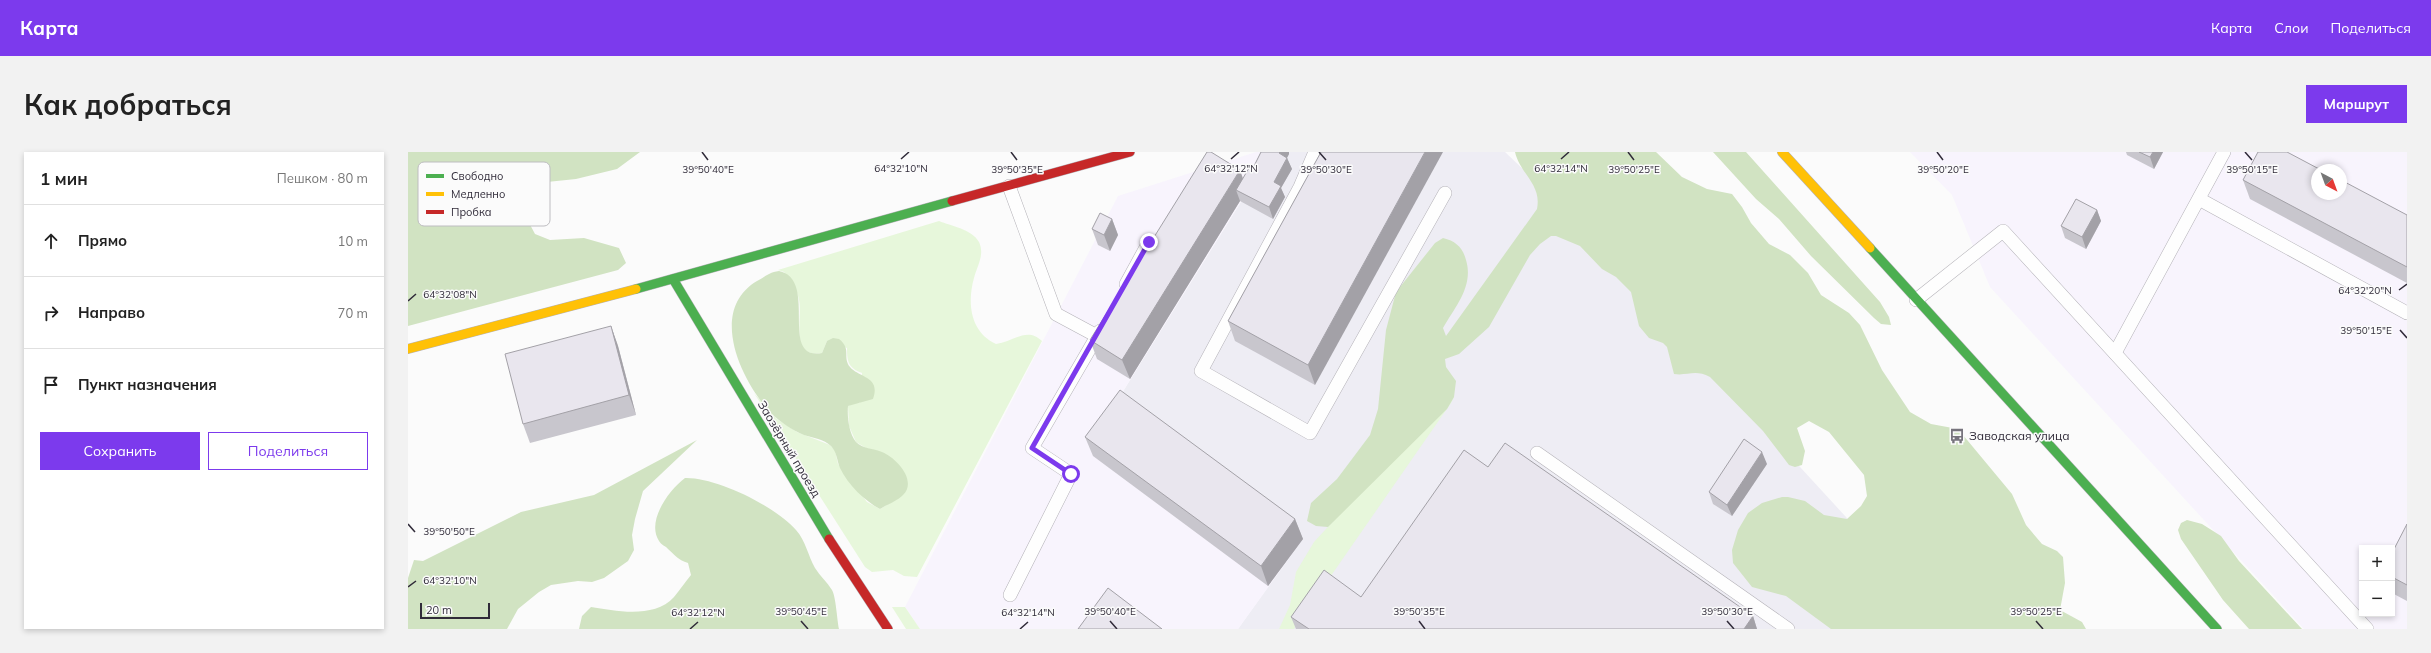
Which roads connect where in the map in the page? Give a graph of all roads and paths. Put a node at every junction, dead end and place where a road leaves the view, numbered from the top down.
1 (1130, 152) edge
2 (1315, 152) edge
3 (1782, 152) edge
4 (2224, 152) edge
5 (1009, 186) junction
6 (1445, 193) dead end
7 (2199, 199) junction
8 (1149, 242) edge
9 (673, 279) junction
10 (1119, 296) edge
11 (1916, 300) junction
12 (2407, 313) edge
13 (1104, 322) edge
14 (1097, 336) junction
15 (408, 350) edge
16 (2115, 353) junction
17 (1537, 453) dead end
18 (1010, 595) dead end
19 (888, 629) edge
20 (1788, 629) edge
21 (2217, 629) edge
22 (2367, 629) edge

1 - 5 street
2 - 6 lane
3 - 11 street
4 - 7 lane
5 - 9 street
5 - 14 lane
7 - 12 lane
7 - 16 lane
8 - 10 lane
9 - 15 street
9 - 19 street, Заозёрный проезд
11 - 16 lane
11 - 21 street
13 - 14 lane
14 - 18 lane
16 - 22 lane
17 - 20 lane

